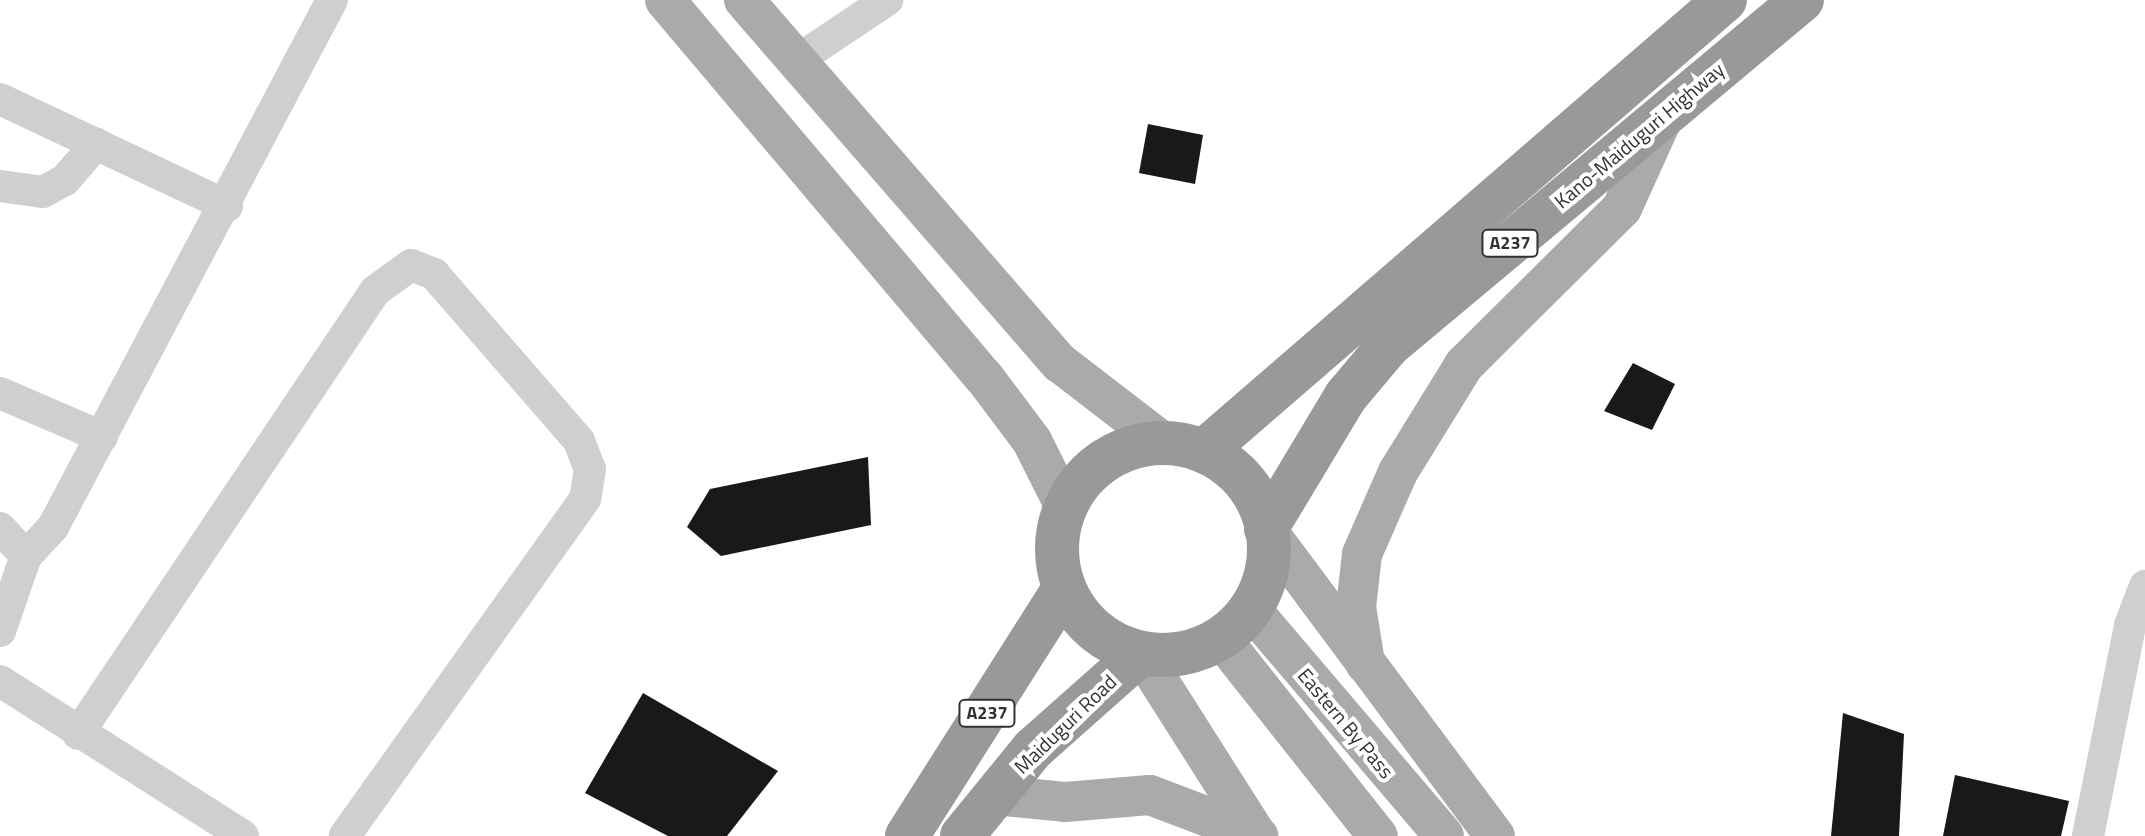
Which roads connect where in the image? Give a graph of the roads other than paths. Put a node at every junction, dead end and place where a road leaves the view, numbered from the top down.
1 (332, 0) edge
2 (665, 0) edge
3 (744, 0) edge
4 (885, 0) edge
5 (1725, 0) edge
6 (1802, 0) edge
7 (796, 61) junction
8 (0, 99) edge
9 (1667, 108) junction
10 (96, 144) junction
11 (0, 186) edge
12 (227, 206) junction
13 (0, 393) edge
14 (102, 437) junction
15 (1184, 447) junction
16 (1065, 507) junction
17 (0, 528) edge
18 (1266, 529) junction
19 (26, 556) junction
20 (2145, 586) edge
21 (1064, 589) junction
22 (1235, 623) junction
23 (0, 631) edge
24 (1141, 653) junction
25 (1365, 663) junction
26 (0, 681) edge
27 (78, 734) junction
28 (995, 795) junction
29 (1257, 835) edge
30 (243, 836) edge
31 (345, 836) edge
32 (907, 836) edge
33 (962, 836) edge
34 (1378, 836) edge
35 (1444, 836) edge
36 (1495, 836) edge
37 (2088, 836) edge

1 - 12 street
2 - 16 main road
3 - 7 main road
4 - 7 street
5 - 15 highway, A237
6 - 9 highway, Kano-Maiduguri Highway / A237
7 - 15 main road
8 - 10 street
9 - 18 highway, Kano-Maiduguri Highway / A237
9 - 25 main road
10 - 11 street
10 - 12 street
12 - 14 street
13 - 14 street
14 - 19 street
15 - 16 highway, A237
15 - 18 highway
16 - 21 highway, A237
17 - 19 street
18 - 22 highway
18 - 25 main road
19 - 23 street
20 - 37 street
21 - 24 highway, A237
21 - 32 highway, A237
22 - 24 highway, A237
22 - 34 main road
22 - 35 main road, Eastern By Pass
24 - 28 highway, Maiduguri Road / A237
24 - 29 main road
25 - 36 main road
26 - 27 street
27 - 30 street
27 - 31 street
28 - 29 main road
28 - 33 highway, Maiduguri Road / A237

